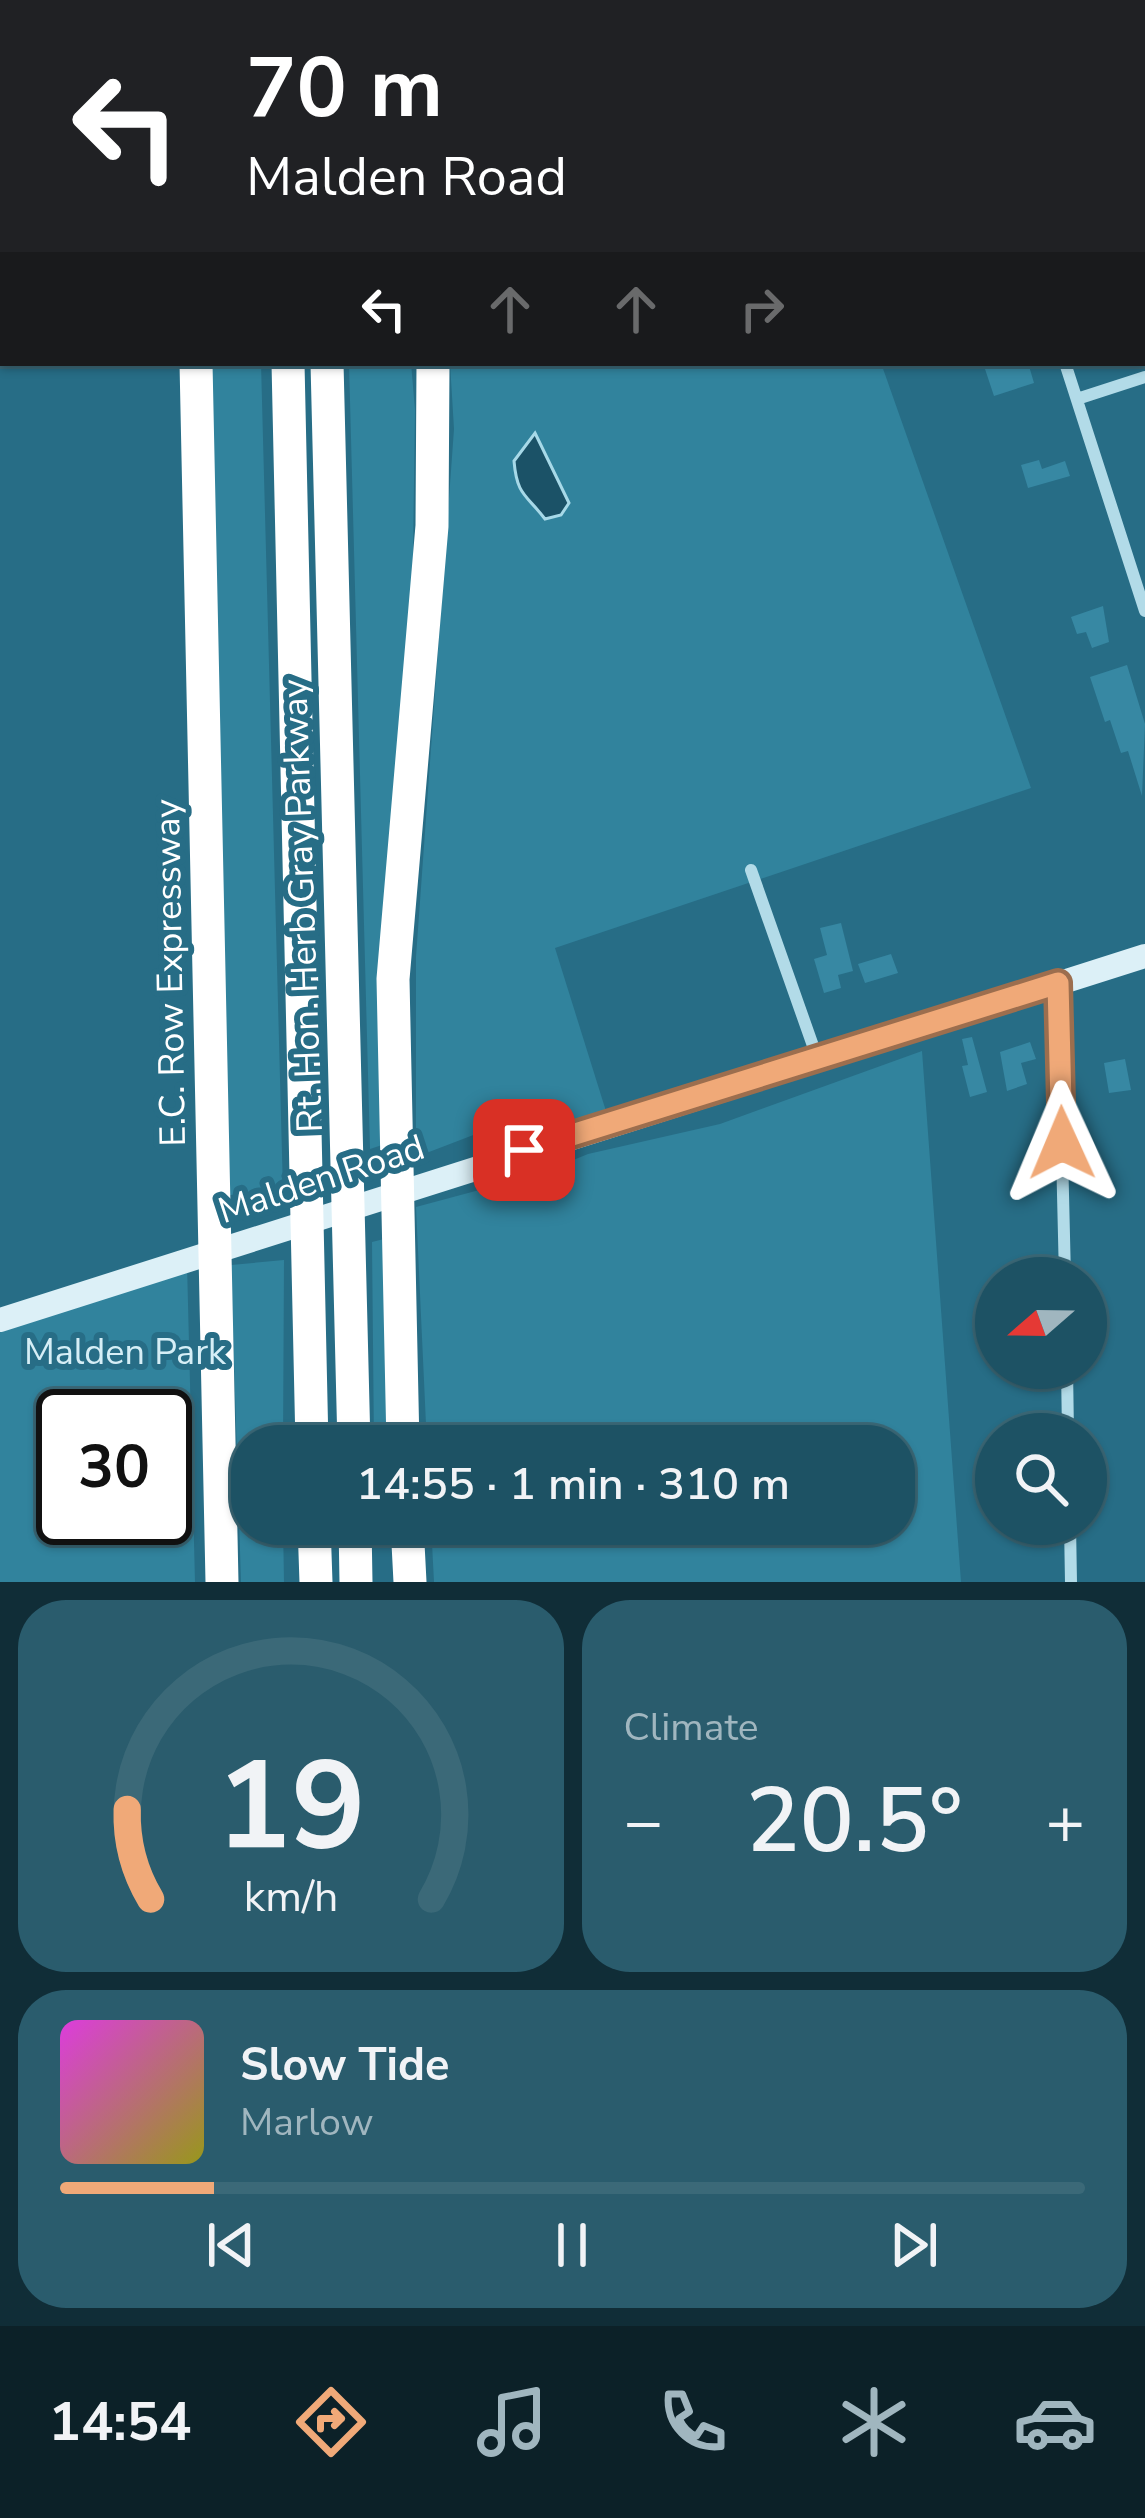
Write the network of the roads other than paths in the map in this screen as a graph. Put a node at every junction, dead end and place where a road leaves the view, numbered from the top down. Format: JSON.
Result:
{"nodes":[{"id":1,"x":196,"y":366,"type":"edge"},
{"id":2,"x":288,"y":366,"type":"edge"},
{"id":3,"x":327,"y":366,"type":"edge"},
{"id":4,"x":433,"y":366,"type":"edge"},
{"id":5,"x":1066,"y":366,"type":"edge"},
{"id":6,"x":1145,"y":377,"type":"edge"},
{"id":7,"x":1077,"y":399,"type":"junction"},
{"id":8,"x":1145,"y":610,"type":"edge"},
{"id":9,"x":751,"y":870,"type":"dead end"},
{"id":10,"x":1145,"y":956,"type":"edge"},
{"id":11,"x":1058,"y":983,"type":"junction"},
{"id":12,"x":818,"y":1060,"type":"junction"},
{"id":13,"x":1065,"y":1257,"type":"edge"},
{"id":14,"x":0,"y":1321,"type":"edge"},
{"id":15,"x":312,"y":1425,"type":"edge"},
{"id":16,"x":353,"y":1425,"type":"edge"},
{"id":17,"x":402,"y":1425,"type":"edge"},
{"id":18,"x":315,"y":1545,"type":"edge"},
{"id":19,"x":355,"y":1545,"type":"edge"},
{"id":20,"x":408,"y":1545,"type":"edge"},
{"id":21,"x":1070,"y":1545,"type":"edge"},
{"id":22,"x":222,"y":1582,"type":"edge"},
{"id":23,"x":316,"y":1582,"type":"edge"},
{"id":24,"x":356,"y":1582,"type":"edge"},
{"id":25,"x":410,"y":1582,"type":"edge"},
{"id":26,"x":1071,"y":1582,"type":"edge"}],
"edges":[{"from":1,"to":22,"type":"highway","name":"E.C. Row Expressway"},
{"from":2,"to":15,"type":"highway","name":"Rt. Hon. Herb Gray Parkway"},
{"from":3,"to":16,"type":"highway","name":"Rt. Hon. Herb Gray Parkway"},
{"from":4,"to":17,"type":"highway"},
{"from":5,"to":7,"type":"street"},
{"from":6,"to":7,"type":"street"},
{"from":7,"to":8,"type":"street"},
{"from":9,"to":12,"type":"street"},
{"from":10,"to":11,"type":"main road","name":"Malden Road"},
{"from":11,"to":12,"type":"main road","name":"Malden Road"},
{"from":11,"to":13,"type":"street"},
{"from":12,"to":14,"type":"main road","name":"Malden Road"},
{"from":18,"to":23,"type":"highway"},
{"from":19,"to":24,"type":"highway"},
{"from":20,"to":25,"type":"highway"},
{"from":21,"to":26,"type":"street"}]}
